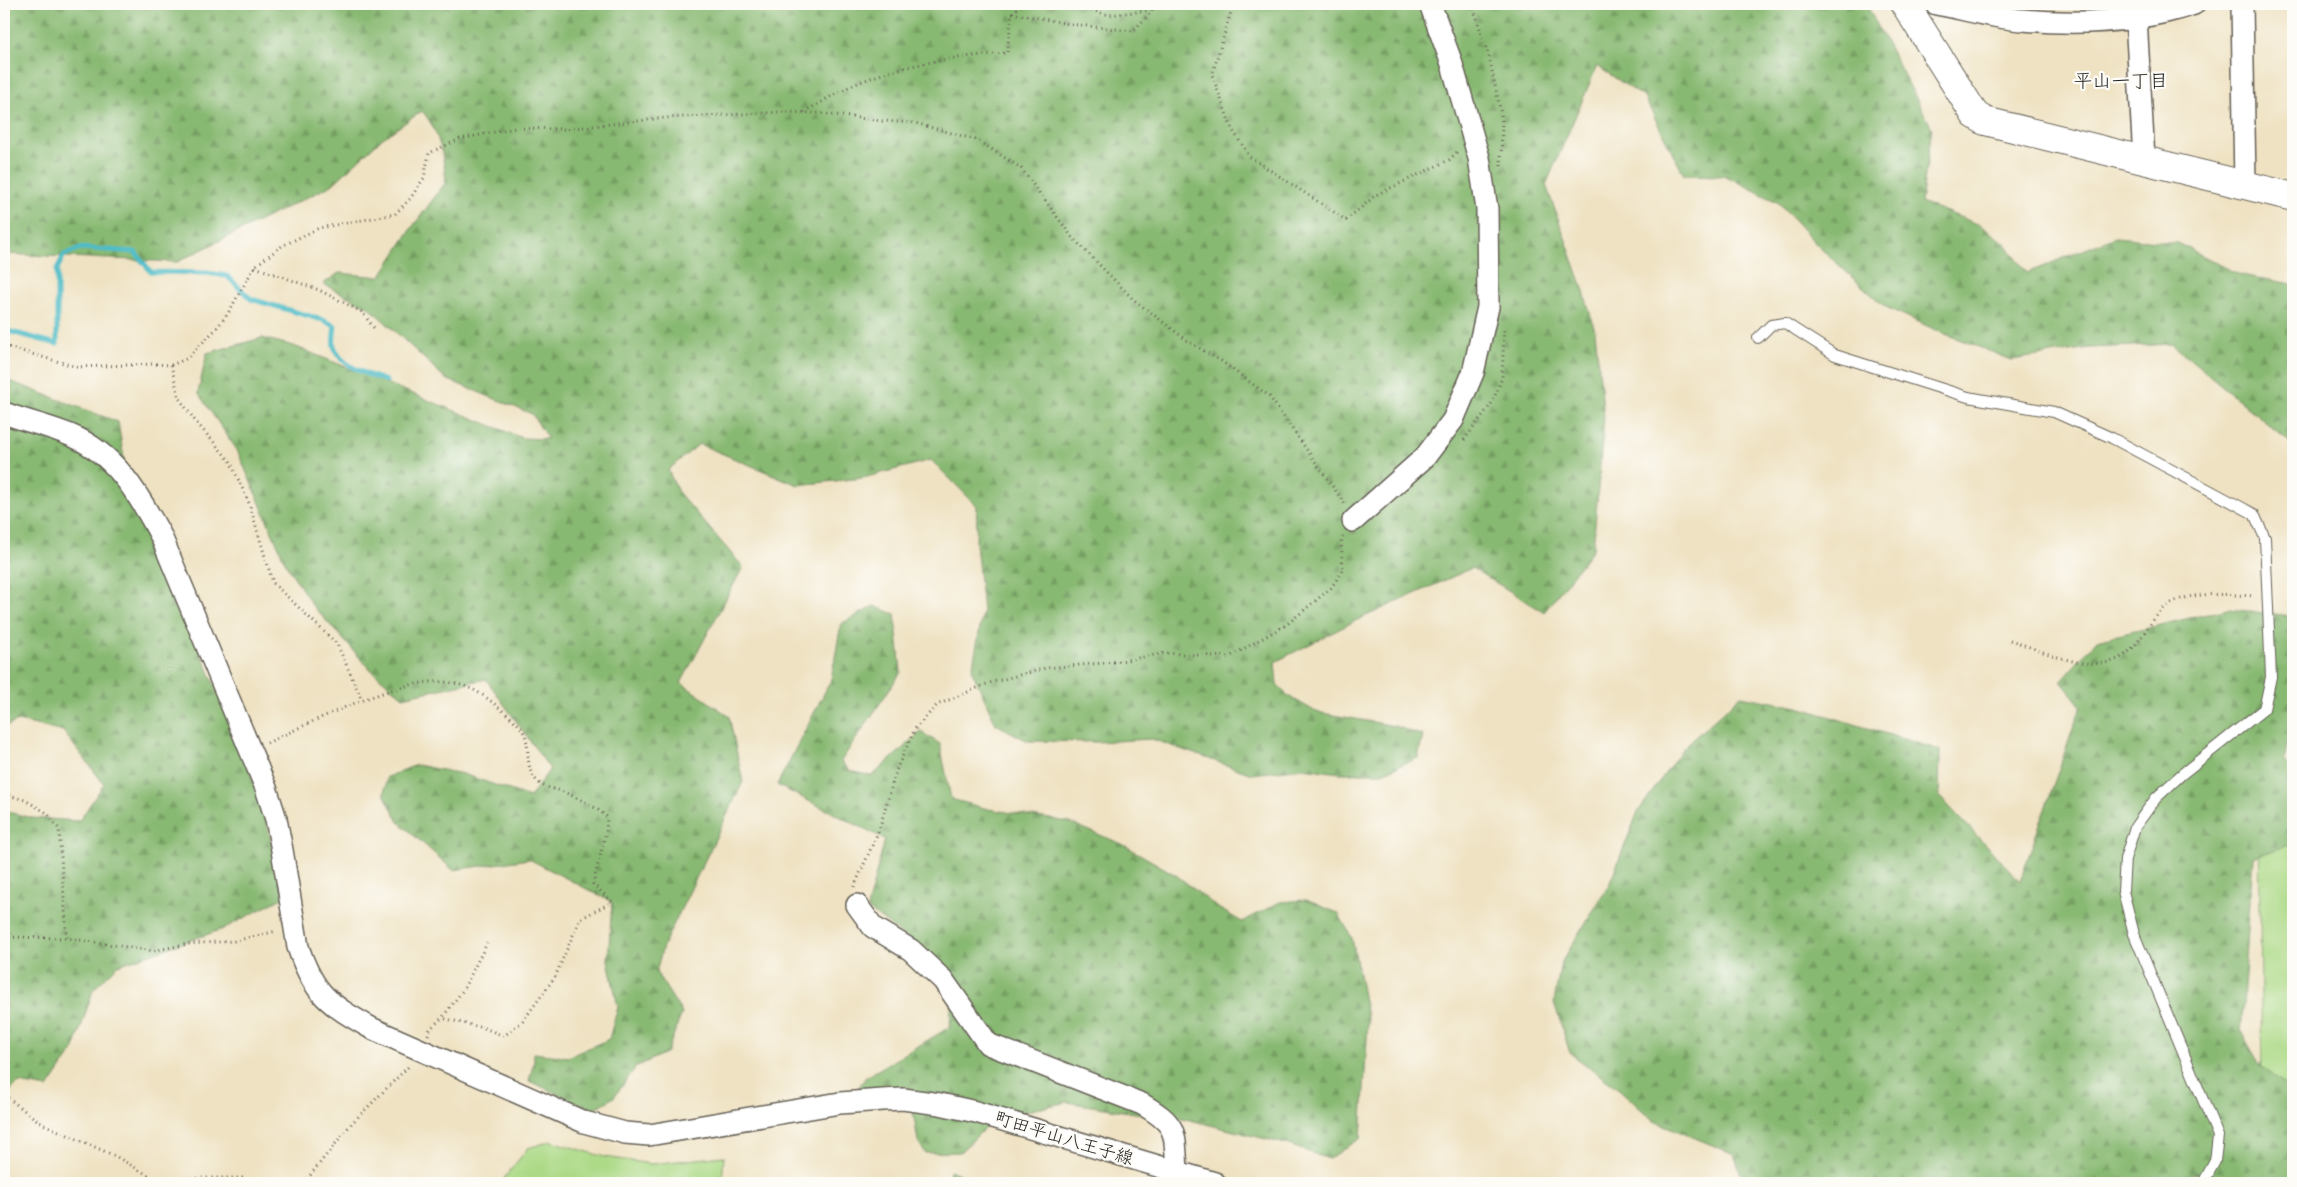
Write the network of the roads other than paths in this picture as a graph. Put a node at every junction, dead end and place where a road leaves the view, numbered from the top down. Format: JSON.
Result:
{"nodes":[{"id":1,"x":1430,"y":4,"type":"edge"},
{"id":2,"x":1905,"y":4,"type":"edge"},
{"id":3,"x":1936,"y":4,"type":"edge"},
{"id":4,"x":2194,"y":4,"type":"edge"},
{"id":5,"x":2242,"y":4,"type":"edge"},
{"id":6,"x":2136,"y":18,"type":"junction"},
{"id":7,"x":2144,"y":160,"type":"junction"},
{"id":8,"x":2245,"y":185,"type":"junction"},
{"id":9,"x":2293,"y":197,"type":"edge"},
{"id":10,"x":1758,"y":338,"type":"dead end"},
{"id":11,"x":4,"y":414,"type":"edge"},
{"id":12,"x":1353,"y":521,"type":"road end"},
{"id":13,"x":857,"y":905,"type":"road end"},
{"id":14,"x":1177,"y":1172,"type":"junction"},
{"id":15,"x":1215,"y":1183,"type":"edge"},
{"id":16,"x":2203,"y":1183,"type":"edge"}],
"edges":[{"from":1,"to":12,"type":"street"},
{"from":2,"to":7,"type":"street"},
{"from":3,"to":6,"type":"street"},
{"from":4,"to":6,"type":"street"},
{"from":5,"to":8,"type":"street"},
{"from":6,"to":7,"type":"street"},
{"from":7,"to":8,"type":"street"},
{"from":8,"to":9,"type":"street"},
{"from":10,"to":16,"type":"lane"},
{"from":11,"to":14,"type":"street","name":"町田平山八王子線"},
{"from":13,"to":14,"type":"street"},
{"from":14,"to":15,"type":"street","name":"町田平山八王子線"}]}
